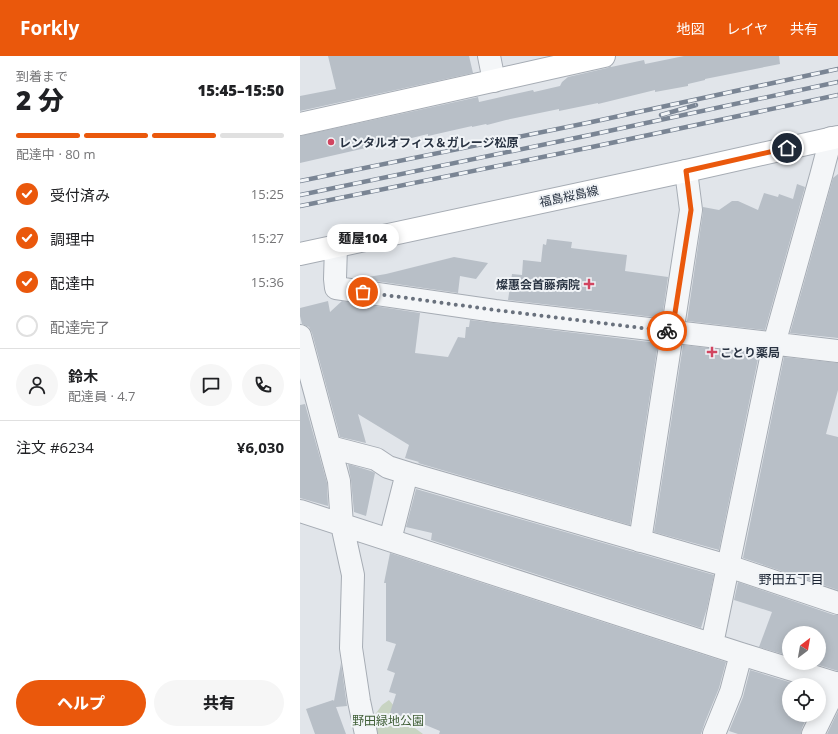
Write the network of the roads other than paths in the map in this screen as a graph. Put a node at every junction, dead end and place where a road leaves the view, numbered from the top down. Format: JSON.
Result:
{"nodes":[{"id":1,"x":489,"y":56,"type":"edge"},
{"id":2,"x":604,"y":56,"type":"edge"},
{"id":3,"x":494,"y":81,"type":"junction"},
{"id":4,"x":300,"y":124,"type":"edge"},
{"id":5,"x":834,"y":138,"type":"edge"},
{"id":6,"x":686,"y":171,"type":"junction"},
{"id":7,"x":336,"y":246,"type":"junction"},
{"id":8,"x":300,"y":254,"type":"edge"},
{"id":9,"x":672,"y":332,"type":"junction"},
{"id":10,"x":300,"y":336,"type":"edge"},
{"id":11,"x":774,"y":344,"type":"junction"},
{"id":12,"x":838,"y":351,"type":"edge"},
{"id":13,"x":330,"y":447,"type":"junction"},
{"id":14,"x":407,"y":473,"type":"junction"},
{"id":15,"x":300,"y":511,"type":"edge"},
{"id":16,"x":342,"y":525,"type":"junction"},
{"id":17,"x":390,"y":540,"type":"junction"},
{"id":18,"x":640,"y":541,"type":"junction"},
{"id":19,"x":728,"y":566,"type":"junction"},
{"id":20,"x":838,"y":603,"type":"edge"},
{"id":21,"x":712,"y":644,"type":"junction"},
{"id":22,"x":741,"y":654,"type":"junction"},
{"id":23,"x":838,"y":684,"type":"edge"},
{"id":24,"x":366,"y":734,"type":"edge"},
{"id":25,"x":714,"y":734,"type":"edge"},
{"id":26,"x":813,"y":734,"type":"edge"}],
"edges":[{"from":1,"to":3,"type":"street"},
{"from":2,"to":3,"type":"street"},
{"from":3,"to":4,"type":"street"},
{"from":5,"to":6,"type":"street","name":"福島桜島線"},
{"from":5,"to":11,"type":"street"},
{"from":6,"to":7,"type":"street","name":"福島桜島線"},
{"from":6,"to":9,"type":"street"},
{"from":7,"to":8,"type":"street","name":"福島桜島線"},
{"from":7,"to":9,"type":"street"},
{"from":9,"to":11,"type":"street"},
{"from":9,"to":18,"type":"street"},
{"from":10,"to":13,"type":"street"},
{"from":11,"to":12,"type":"street"},
{"from":11,"to":19,"type":"street"},
{"from":13,"to":14,"type":"street"},
{"from":13,"to":16,"type":"street"},
{"from":14,"to":17,"type":"street"},
{"from":14,"to":18,"type":"street"},
{"from":15,"to":16,"type":"street"},
{"from":16,"to":17,"type":"street"},
{"from":16,"to":24,"type":"street"},
{"from":17,"to":21,"type":"street"},
{"from":18,"to":19,"type":"street"},
{"from":19,"to":20,"type":"street"},
{"from":19,"to":21,"type":"street"},
{"from":21,"to":22,"type":"street"},
{"from":22,"to":23,"type":"street"},
{"from":22,"to":25,"type":"street"},
{"from":23,"to":26,"type":"street"}]}
